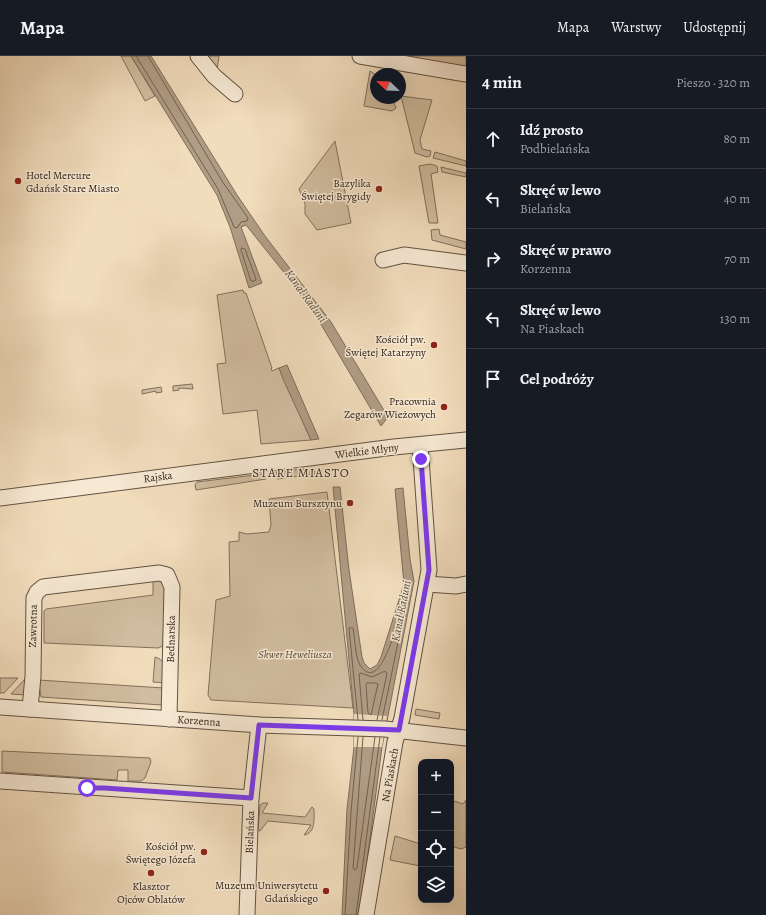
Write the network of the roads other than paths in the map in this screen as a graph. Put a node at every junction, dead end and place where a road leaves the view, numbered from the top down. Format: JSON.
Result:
{"nodes":[{"id":1,"x":198,"y":56,"type":"edge"},
{"id":2,"x":360,"y":56,"type":"edge"},
{"id":3,"x":466,"y":74,"type":"edge"},
{"id":4,"x":235,"y":94,"type":"dead end"},
{"id":5,"x":383,"y":260,"type":"dead end"},
{"id":6,"x":466,"y":263,"type":"edge"},
{"id":7,"x":466,"y":440,"type":"edge"},
{"id":8,"x":420,"y":445,"type":"junction"},
{"id":9,"x":316,"y":457,"type":"joint"},
{"id":10,"x":0,"y":498,"type":"edge"},
{"id":11,"x":154,"y":574,"type":"joint"},
{"id":12,"x":427,"y":584,"type":"junction"},
{"id":13,"x":466,"y":584,"type":"edge"},
{"id":14,"x":0,"y":707,"type":"edge"},
{"id":15,"x":30,"y":709,"type":"junction"},
{"id":16,"x":169,"y":719,"type":"junction"},
{"id":17,"x":259,"y":725,"type":"junction"},
{"id":18,"x":392,"y":730,"type":"junction"},
{"id":19,"x":466,"y":738,"type":"edge"},
{"id":20,"x":0,"y":781,"type":"edge"},
{"id":21,"x":251,"y":798,"type":"junction"},
{"id":22,"x":246,"y":915,"type":"edge"},
{"id":23,"x":366,"y":915,"type":"edge"}],
"edges":[{"from":1,"to":4,"type":"street"},
{"from":2,"to":3,"type":"street"},
{"from":5,"to":6,"type":"street"},
{"from":7,"to":8,"type":"street","name":"Wielkie Młyny"},
{"from":8,"to":9,"type":"street","name":"Wielkie Młyny"},
{"from":8,"to":12,"type":"street","name":"Na Piaskach"},
{"from":9,"to":10,"type":"street","name":"Rajska"},
{"from":11,"to":15,"type":"street","name":"Zawrotna"},
{"from":11,"to":16,"type":"street","name":"Bednarska"},
{"from":12,"to":13,"type":"street"},
{"from":12,"to":18,"type":"street","name":"Na Piaskach"},
{"from":14,"to":15,"type":"street","name":"Korzenna"},
{"from":15,"to":16,"type":"street","name":"Korzenna"},
{"from":16,"to":17,"type":"street","name":"Korzenna"},
{"from":17,"to":18,"type":"street","name":"Korzenna"},
{"from":17,"to":21,"type":"street","name":"Bielańska"},
{"from":18,"to":19,"type":"street","name":"Korzenna"},
{"from":18,"to":23,"type":"street","name":"Na Piaskach"},
{"from":20,"to":21,"type":"street"},
{"from":21,"to":22,"type":"street","name":"Bielańska"}]}
